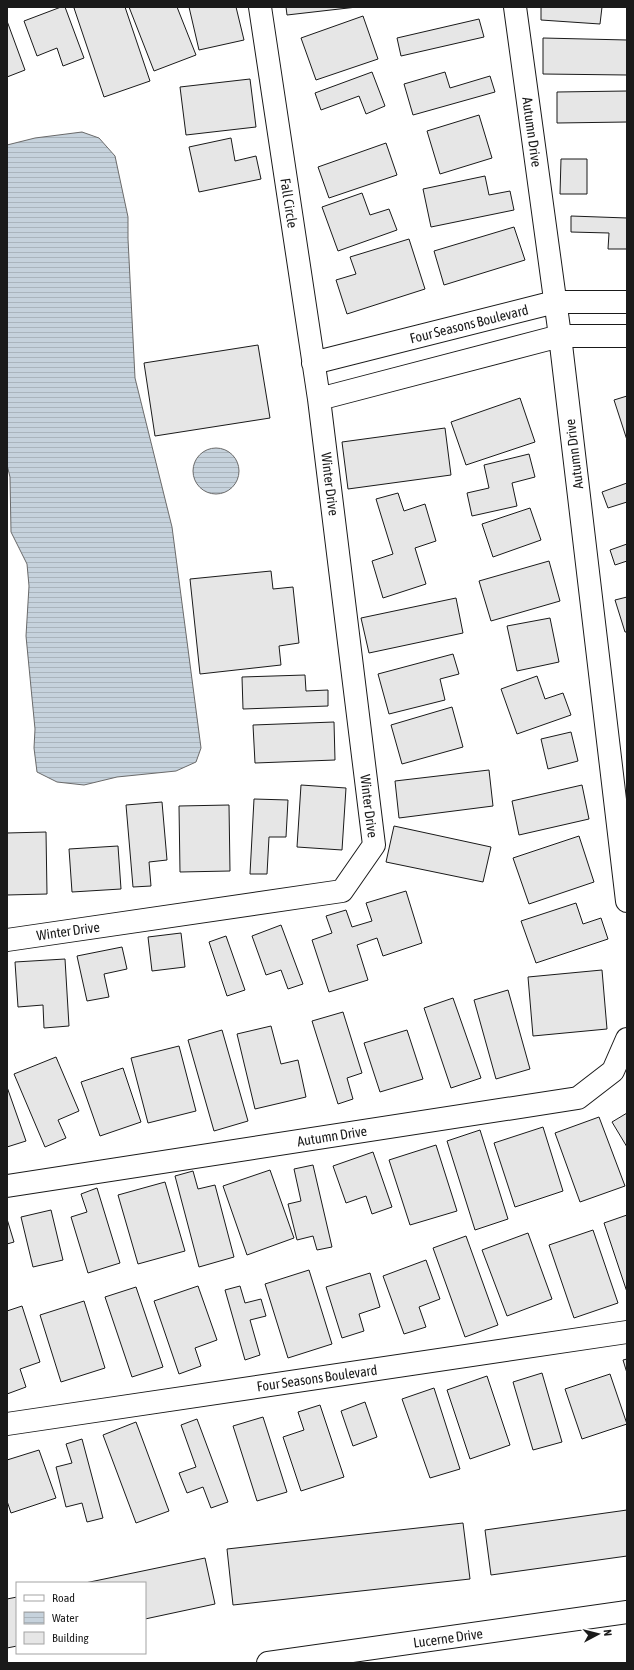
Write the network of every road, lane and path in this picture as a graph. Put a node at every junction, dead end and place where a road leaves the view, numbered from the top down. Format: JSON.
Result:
{"nodes":[{"id":1,"x":260,"y":7,"type":"edge"},
{"id":2,"x":515,"y":7,"type":"edge"},
{"id":3,"x":555,"y":302,"type":"junction"},
{"id":4,"x":627,"y":302,"type":"edge"},
{"id":5,"x":560,"y":336,"type":"junction"},
{"id":6,"x":627,"y":336,"type":"edge"},
{"id":7,"x":313,"y":363,"type":"junction"},
{"id":8,"x":319,"y":399,"type":"junction"},
{"id":9,"x":627,"y":901,"type":"edge"},
{"id":10,"x":7,"y":940,"type":"edge"},
{"id":11,"x":627,"y":1039,"type":"edge"},
{"id":12,"x":7,"y":1186,"type":"edge"},
{"id":13,"x":627,"y":1332,"type":"edge"},
{"id":14,"x":7,"y":1424,"type":"edge"},
{"id":15,"x":627,"y":1612,"type":"edge"},
{"id":16,"x":268,"y":1663,"type":"edge"}],
"edges":[{"from":1,"to":7,"type":"street","name":"Fall Circle"},
{"from":2,"to":3,"type":"street","name":"Autumn Drive"},
{"from":3,"to":4,"type":"street","name":"Four Seasons Boulevard"},
{"from":3,"to":5,"type":"street","name":"Autumn Drive"},
{"from":3,"to":7,"type":"street","name":"Four Seasons Boulevard"},
{"from":5,"to":6,"type":"street"},
{"from":5,"to":8,"type":"street"},
{"from":5,"to":9,"type":"street","name":"Autumn Drive"},
{"from":7,"to":8,"type":"street","name":"Fall Circle"},
{"from":8,"to":10,"type":"street","name":"Winter Drive"},
{"from":11,"to":12,"type":"street","name":"Autumn Drive"},
{"from":13,"to":14,"type":"street","name":"Four Seasons Boulevard"},
{"from":15,"to":16,"type":"street","name":"Lucerne Drive"}]}
